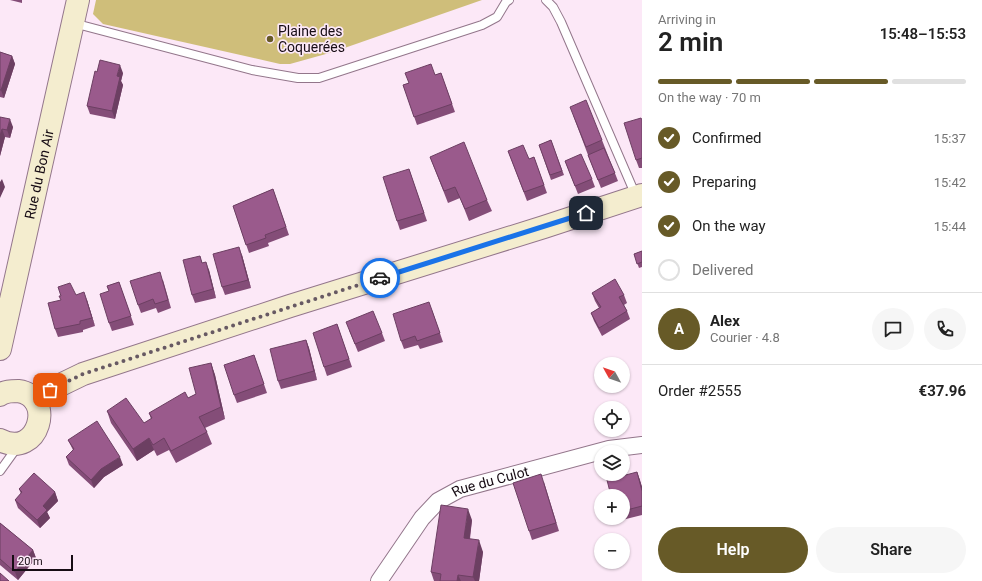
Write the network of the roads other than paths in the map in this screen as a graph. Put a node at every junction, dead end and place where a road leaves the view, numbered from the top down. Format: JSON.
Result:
{"nodes":[{"id":1,"x":78,"y":0,"type":"edge"},
{"id":2,"x":510,"y":0,"type":"edge"},
{"id":3,"x":546,"y":0,"type":"edge"},
{"id":4,"x":72,"y":23,"type":"junction"},
{"id":5,"x":639,"y":196,"type":"edge"},
{"id":6,"x":0,"y":349,"type":"edge"},
{"id":7,"x":1,"y":390,"type":"edge"},
{"id":8,"x":35,"y":401,"type":"junction"},
{"id":9,"x":10,"y":442,"type":"edge"},
{"id":10,"x":642,"y":445,"type":"edge"},
{"id":11,"x":0,"y":471,"type":"edge"},
{"id":12,"x":379,"y":581,"type":"edge"}],
"edges":[{"from":1,"to":4,"type":"street","name":"Rue du Bon Air"},
{"from":2,"to":4,"type":"lane"},
{"from":3,"to":5,"type":"lane"},
{"from":4,"to":6,"type":"street","name":"Rue du Bon Air"},
{"from":5,"to":8,"type":"street"},
{"from":7,"to":8,"type":"street"},
{"from":8,"to":9,"type":"street"},
{"from":9,"to":11,"type":"lane"},
{"from":10,"to":12,"type":"street","name":"Rue du Culot"}]}
